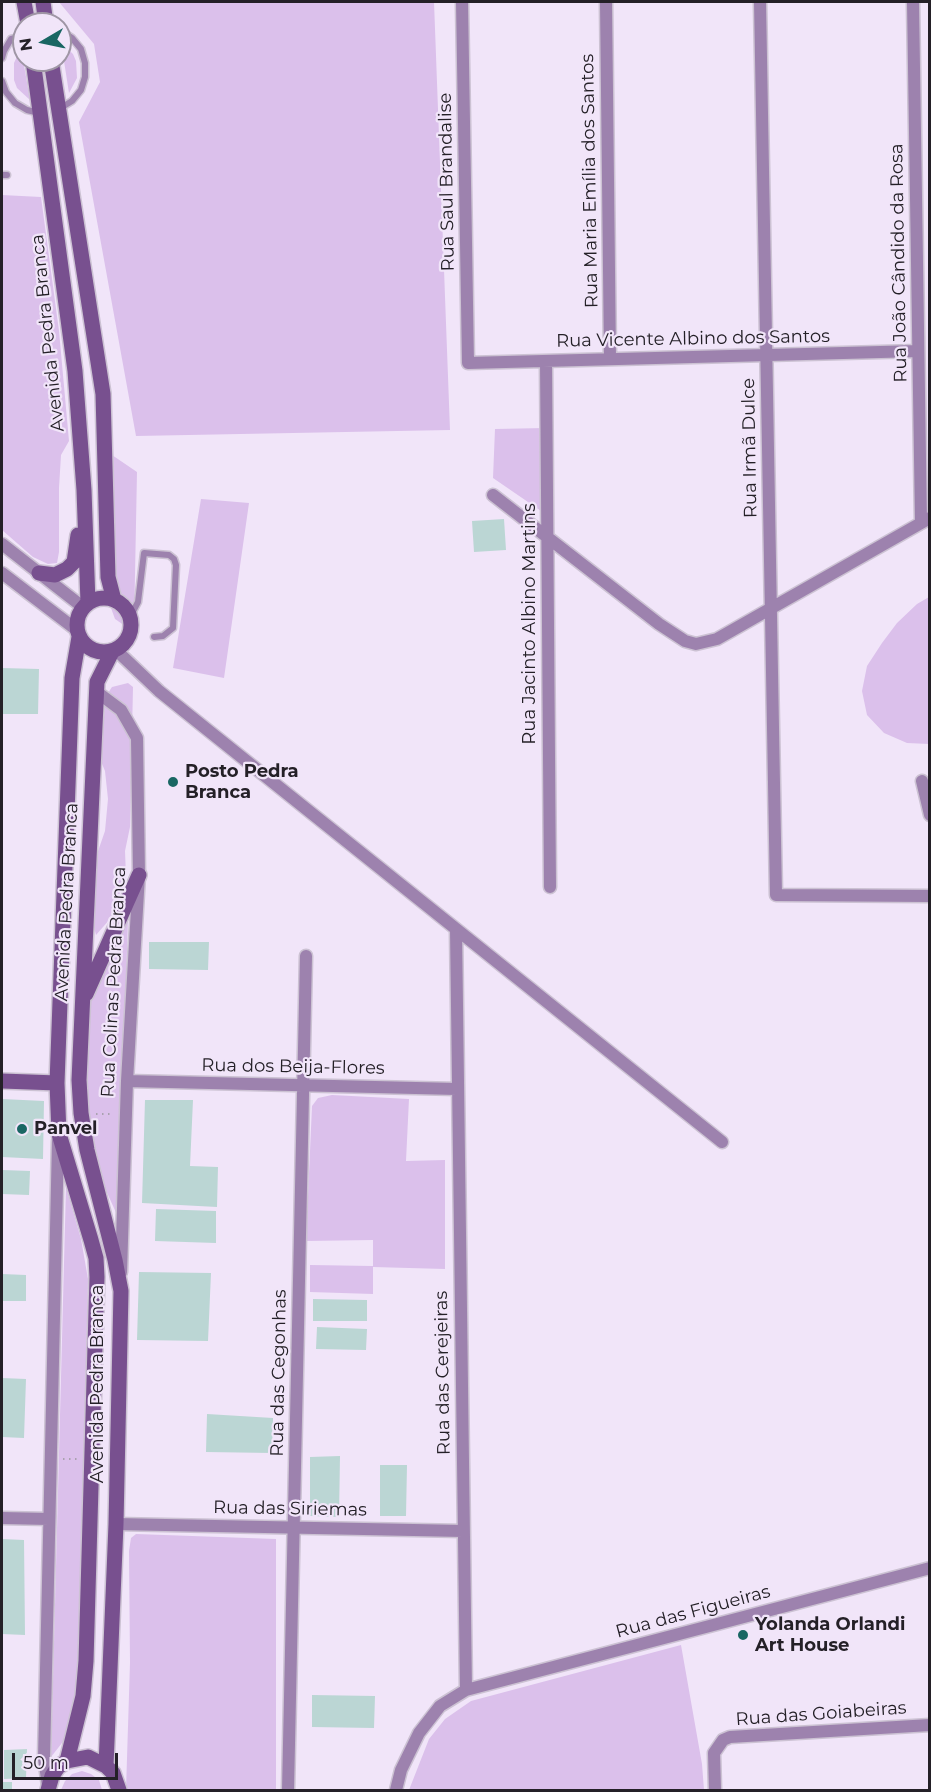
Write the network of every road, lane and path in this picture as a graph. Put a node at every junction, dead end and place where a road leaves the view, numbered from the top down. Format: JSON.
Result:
{"nodes":[{"id":1,"x":462,"y":2,"type":"edge"},
{"id":2,"x":606,"y":2,"type":"edge"},
{"id":3,"x":760,"y":2,"type":"edge"},
{"id":4,"x":913,"y":2,"type":"edge"},
{"id":5,"x":72,"y":38,"type":"edge"},
{"id":6,"x":11,"y":39,"type":"joint"},
{"id":7,"x":2,"y":44,"type":"edge"},
{"id":8,"x":2,"y":58,"type":"edge"},
{"id":9,"x":34,"y":72,"type":"edge"},
{"id":10,"x":53,"y":72,"type":"edge"},
{"id":11,"x":2,"y":81,"type":"edge"},
{"id":12,"x":4,"y":91,"type":"edge"},
{"id":13,"x":58,"y":109,"type":"junction"},
{"id":14,"x":39,"y":113,"type":"junction"},
{"id":15,"x":918,"y":351,"type":"junction"},
{"id":16,"x":766,"y":355,"type":"junction"},
{"id":17,"x":610,"y":359,"type":"junction"},
{"id":18,"x":546,"y":361,"type":"junction"},
{"id":19,"x":468,"y":363,"type":"joint"},
{"id":20,"x":84,"y":490,"type":"junction"},
{"id":21,"x":493,"y":495,"type":"dead end"},
{"id":22,"x":925,"y":521,"type":"edge"},
{"id":23,"x":547,"y":536,"type":"junction"},
{"id":24,"x":2,"y":544,"type":"edge"},
{"id":25,"x":2,"y":573,"type":"edge"},
{"id":26,"x":39,"y":573,"type":"junction"},
{"id":27,"x":114,"y":600,"type":"junction"},
{"id":28,"x":86,"y":605,"type":"junction"},
{"id":29,"x":771,"y":608,"type":"junction"},
{"id":30,"x":130,"y":617,"type":"junction"},
{"id":31,"x":78,"y":634,"type":"junction"},
{"id":32,"x":154,"y":637,"type":"dead end"},
{"id":33,"x":114,"y":651,"type":"junction"},
{"id":34,"x":96,"y":692,"type":"junction"},
{"id":35,"x":922,"y":781,"type":"dead end"},
{"id":36,"x":930,"y":816,"type":"edge"},
{"id":37,"x":139,"y":875,"type":"junction"},
{"id":38,"x":550,"y":887,"type":"dead end"},
{"id":39,"x":930,"y":896,"type":"edge"},
{"id":40,"x":456,"y":929,"type":"junction"},
{"id":41,"x":306,"y":956,"type":"dead end"},
{"id":42,"x":82,"y":1002,"type":"junction"},
{"id":43,"x":2,"y":1081,"type":"edge"},
{"id":44,"x":127,"y":1081,"type":"junction"},
{"id":45,"x":57,"y":1083,"type":"junction"},
{"id":46,"x":303,"y":1085,"type":"junction"},
{"id":47,"x":457,"y":1089,"type":"junction"},
{"id":48,"x":58,"y":1134,"type":"junction"},
{"id":49,"x":722,"y":1142,"type":"dead end"},
{"id":50,"x":121,"y":1291,"type":"junction"},
{"id":51,"x":2,"y":1518,"type":"edge"},
{"id":52,"x":49,"y":1519,"type":"junction"},
{"id":53,"x":116,"y":1524,"type":"junction"},
{"id":54,"x":294,"y":1527,"type":"junction"},
{"id":55,"x":463,"y":1531,"type":"junction"},
{"id":56,"x":930,"y":1568,"type":"edge"},
{"id":57,"x":466,"y":1690,"type":"junction"},
{"id":58,"x":930,"y":1725,"type":"edge"},
{"id":59,"x":67,"y":1761,"type":"junction"},
{"id":60,"x":106,"y":1766,"type":"junction"},
{"id":61,"x":48,"y":1788,"type":"edge"},
{"id":62,"x":119,"y":1791,"type":"edge"},
{"id":63,"x":288,"y":1791,"type":"edge"},
{"id":64,"x":396,"y":1791,"type":"edge"},
{"id":65,"x":715,"y":1791,"type":"edge"}],
"edges":[{"from":1,"to":19,"type":"street","name":"Rua Saul Brandalise"},
{"from":2,"to":17,"type":"street","name":"Rua Maria Emília dos Santos"},
{"from":3,"to":16,"type":"street","name":"Rua Irmã Dulce"},
{"from":4,"to":15,"type":"street","name":"Rua João Cândido da Rosa"},
{"from":5,"to":13,"type":"lane"},
{"from":6,"to":7,"type":"lane"},
{"from":6,"to":8,"type":"lane"},
{"from":9,"to":14,"type":"main road","name":"Avenida Pedra Branca"},
{"from":10,"to":13,"type":"main road"},
{"from":11,"to":12,"type":"lane"},
{"from":12,"to":14,"type":"lane"},
{"from":13,"to":27,"type":"main road"},
{"from":14,"to":20,"type":"main road","name":"Avenida Pedra Branca"},
{"from":15,"to":16,"type":"street","name":"Rua Vicente Albino dos Santos"},
{"from":15,"to":22,"type":"street","name":"Rua João Cândido da Rosa"},
{"from":16,"to":17,"type":"street","name":"Rua Vicente Albino dos Santos"},
{"from":16,"to":29,"type":"street","name":"Rua Irmã Dulce"},
{"from":17,"to":18,"type":"street","name":"Rua Vicente Albino dos Santos"},
{"from":18,"to":19,"type":"street","name":"Rua Vicente Albino dos Santos"},
{"from":18,"to":23,"type":"street","name":"Rua Jacinto Albino Martins"},
{"from":20,"to":26,"type":"main road"},
{"from":20,"to":28,"type":"main road","name":"Avenida Pedra Branca"},
{"from":21,"to":23,"type":"street"},
{"from":22,"to":29,"type":"street"},
{"from":23,"to":29,"type":"street"},
{"from":23,"to":38,"type":"street","name":"Rua Jacinto Albino Martins"},
{"from":24,"to":26,"type":"street"},
{"from":25,"to":31,"type":"street"},
{"from":26,"to":28,"type":"street"},
{"from":27,"to":28,"type":"main road"},
{"from":27,"to":30,"type":"main road"},
{"from":28,"to":31,"type":"main road"},
{"from":29,"to":39,"type":"street","name":"Rua Irmã Dulce"},
{"from":30,"to":32,"type":"lane"},
{"from":30,"to":33,"type":"main road"},
{"from":31,"to":33,"type":"main road"},
{"from":31,"to":45,"type":"main road","name":"Avenida Pedra Branca"},
{"from":33,"to":34,"type":"main road","name":"Avenida Pedra Branca"},
{"from":33,"to":40,"type":"street"},
{"from":34,"to":37,"type":"street","name":"Rua Colinas Pedra Branca"},
{"from":34,"to":42,"type":"main road","name":"Avenida Pedra Branca"},
{"from":35,"to":36,"type":"street"},
{"from":37,"to":42,"type":"main road"},
{"from":37,"to":44,"type":"street","name":"Rua Colinas Pedra Branca"},
{"from":40,"to":47,"type":"street","name":"Rua das Cerejeiras"},
{"from":40,"to":49,"type":"street"},
{"from":41,"to":46,"type":"street","name":"Rua das Cegonhas"},
{"from":42,"to":50,"type":"main road","name":"Avenida Pedra Branca"},
{"from":43,"to":45,"type":"main road"},
{"from":44,"to":46,"type":"street","name":"Rua dos Beija-Flores"},
{"from":44,"to":50,"type":"street","name":"Rua Colinas Pedra Branca"},
{"from":45,"to":48,"type":"main road","name":"Avenida Pedra Branca"},
{"from":46,"to":47,"type":"street","name":"Rua dos Beija-Flores"},
{"from":46,"to":54,"type":"street","name":"Rua das Cegonhas"},
{"from":47,"to":55,"type":"street","name":"Rua das Cerejeiras"},
{"from":48,"to":52,"type":"street","name":"Avenida Pedra Branca"},
{"from":48,"to":59,"type":"main road","name":"Avenida Pedra Branca"},
{"from":50,"to":53,"type":"main road","name":"Avenida Pedra Branca"},
{"from":51,"to":52,"type":"street"},
{"from":52,"to":61,"type":"street","name":"Avenida Pedra Branca"},
{"from":53,"to":54,"type":"street","name":"Rua das Siriemas"},
{"from":53,"to":60,"type":"main road","name":"Avenida Pedra Branca"},
{"from":54,"to":55,"type":"street","name":"Rua das Siriemas"},
{"from":54,"to":63,"type":"street","name":"Rua das Cegonhas"},
{"from":55,"to":57,"type":"street","name":"Rua das Cerejeiras"},
{"from":56,"to":57,"type":"street","name":"Rua das Figueiras"},
{"from":57,"to":64,"type":"street"},
{"from":58,"to":65,"type":"street","name":"Rua das Goiabeiras"},
{"from":59,"to":60,"type":"main road"},
{"from":59,"to":61,"type":"main road"},
{"from":60,"to":62,"type":"main road"}]}
